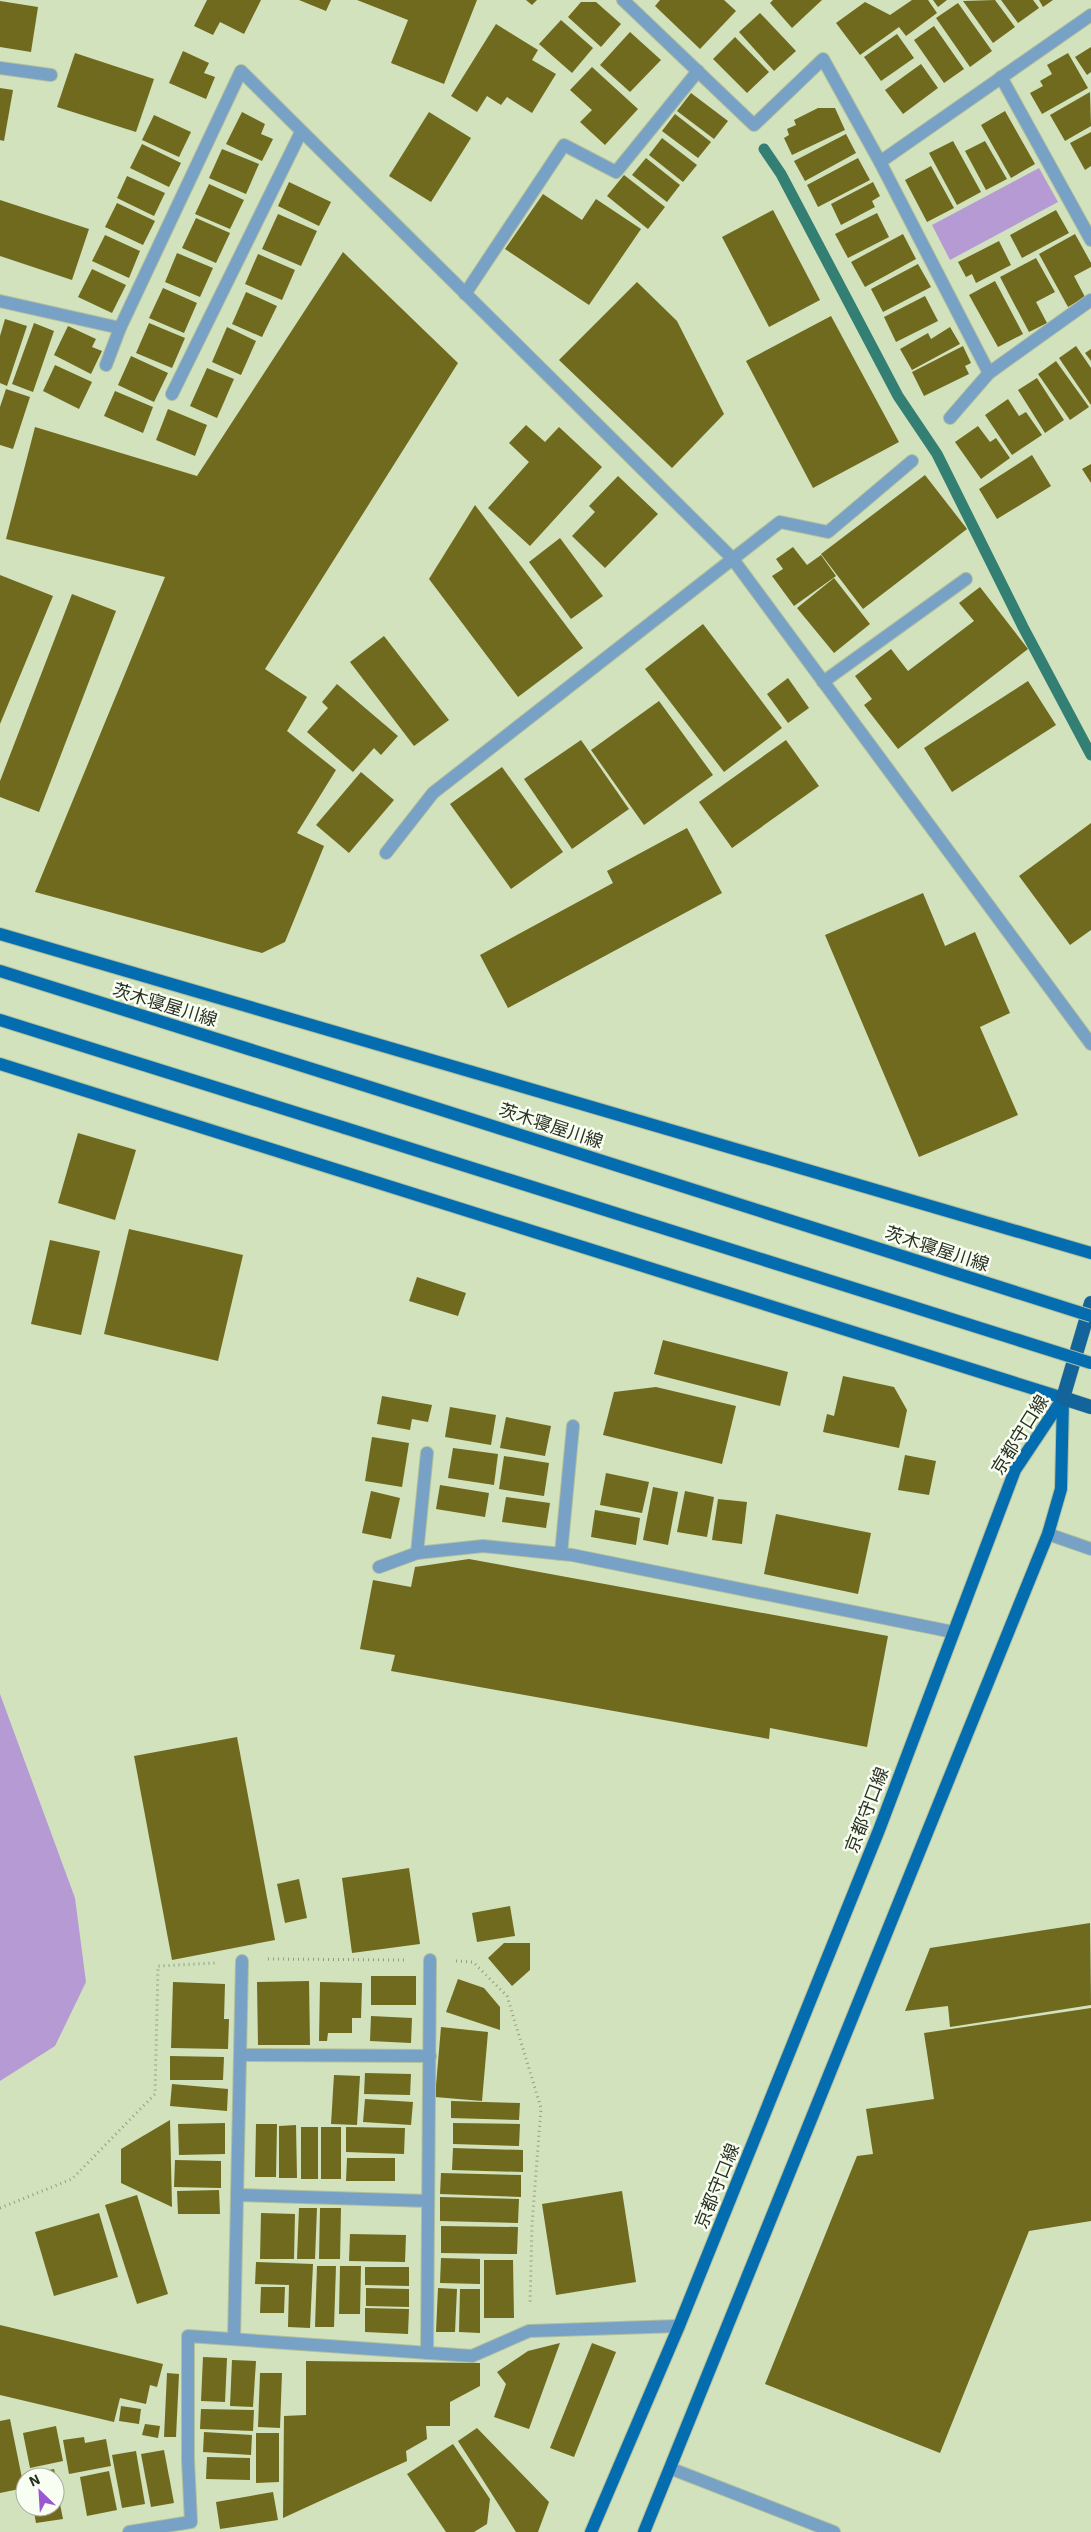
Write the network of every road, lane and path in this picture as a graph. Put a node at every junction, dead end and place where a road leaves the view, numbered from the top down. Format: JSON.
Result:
{"nodes":[{"id":1,"x":623,"y":0,"type":"edge"},
{"id":2,"x":1091,"y":15,"type":"edge"},
{"id":3,"x":0,"y":68,"type":"edge"},
{"id":4,"x":698,"y":71,"type":"junction"},
{"id":5,"x":51,"y":75,"type":"dead end"},
{"id":6,"x":1002,"y":78,"type":"junction"},
{"id":7,"x":301,"y":132,"type":"junction"},
{"id":8,"x":880,"y":162,"type":"junction"},
{"id":9,"x":1091,"y":240,"type":"edge"},
{"id":10,"x":464,"y":294,"type":"junction"},
{"id":11,"x":1091,"y":300,"type":"edge"},
{"id":12,"x":0,"y":301,"type":"edge"},
{"id":13,"x":120,"y":328,"type":"junction"},
{"id":14,"x":106,"y":365,"type":"dead end"},
{"id":15,"x":989,"y":373,"type":"junction"},
{"id":16,"x":172,"y":394,"type":"dead end"},
{"id":17,"x":950,"y":418,"type":"dead end"},
{"id":18,"x":912,"y":461,"type":"dead end"},
{"id":19,"x":732,"y":558,"type":"junction"},
{"id":20,"x":966,"y":579,"type":"dead end"},
{"id":21,"x":824,"y":682,"type":"junction"},
{"id":22,"x":386,"y":854,"type":"dead end"},
{"id":23,"x":0,"y":934,"type":"edge"},
{"id":24,"x":0,"y":971,"type":"edge"},
{"id":25,"x":0,"y":1020,"type":"edge"},
{"id":26,"x":1091,"y":1044,"type":"edge"},
{"id":27,"x":0,"y":1064,"type":"edge"},
{"id":28,"x":1091,"y":1253,"type":"edge"},
{"id":29,"x":1091,"y":1303,"type":"edge"},
{"id":30,"x":1091,"y":1316,"type":"edge"},
{"id":31,"x":1091,"y":1363,"type":"edge"},
{"id":32,"x":1063,"y":1398,"type":"junction"},
{"id":33,"x":1091,"y":1407,"type":"edge"},
{"id":34,"x":573,"y":1426,"type":"dead end"},
{"id":35,"x":427,"y":1452,"type":"dead end"},
{"id":36,"x":1048,"y":1534,"type":"junction"},
{"id":37,"x":1091,"y":1549,"type":"edge"},
{"id":38,"x":417,"y":1553,"type":"junction"},
{"id":39,"x":561,"y":1554,"type":"junction"},
{"id":40,"x":379,"y":1567,"type":"dead end"},
{"id":41,"x":953,"y":1632,"type":"junction"},
{"id":42,"x":430,"y":1960,"type":"dead end"},
{"id":43,"x":242,"y":1961,"type":"dead end"},
{"id":44,"x":240,"y":2055,"type":"junction"},
{"id":45,"x":430,"y":2056,"type":"junction"},
{"id":46,"x":237,"y":2194,"type":"junction"},
{"id":47,"x":428,"y":2201,"type":"junction"},
{"id":48,"x":679,"y":2326,"type":"junction"},
{"id":49,"x":234,"y":2339,"type":"junction"},
{"id":50,"x":427,"y":2353,"type":"junction"},
{"id":51,"x":672,"y":2469,"type":"junction"},
{"id":52,"x":128,"y":2532,"type":"edge"},
{"id":53,"x":591,"y":2532,"type":"edge"},
{"id":54,"x":644,"y":2532,"type":"edge"},
{"id":55,"x":834,"y":2532,"type":"edge"}],
"edges":[{"from":1,"to":4,"type":"street"},
{"from":2,"to":6,"type":"street"},
{"from":3,"to":5,"type":"street"},
{"from":4,"to":8,"type":"street"},
{"from":4,"to":10,"type":"street"},
{"from":6,"to":8,"type":"street"},
{"from":6,"to":9,"type":"street"},
{"from":7,"to":10,"type":"street"},
{"from":7,"to":13,"type":"street"},
{"from":7,"to":16,"type":"street"},
{"from":8,"to":15,"type":"street"},
{"from":10,"to":19,"type":"street"},
{"from":11,"to":15,"type":"street"},
{"from":12,"to":13,"type":"street"},
{"from":13,"to":14,"type":"street"},
{"from":15,"to":17,"type":"street"},
{"from":18,"to":19,"type":"street"},
{"from":19,"to":21,"type":"street"},
{"from":19,"to":22,"type":"street"},
{"from":20,"to":21,"type":"street"},
{"from":21,"to":26,"type":"street"},
{"from":23,"to":28,"type":"main road"},
{"from":24,"to":30,"type":"main road","name":"茨木寝屋川線","bridge":true},
{"from":25,"to":31,"type":"main road","bridge":true},
{"from":27,"to":32,"type":"main road"},
{"from":29,"to":32,"type":"highway"},
{"from":32,"to":33,"type":"highway"},
{"from":32,"to":36,"type":"main road","name":"京都守口線"},
{"from":32,"to":41,"type":"main road","name":"京都守口線"},
{"from":34,"to":39,"type":"street"},
{"from":35,"to":38,"type":"street"},
{"from":36,"to":37,"type":"street"},
{"from":36,"to":51,"type":"main road","name":"京都守口線"},
{"from":38,"to":39,"type":"street"},
{"from":38,"to":40,"type":"street"},
{"from":39,"to":41,"type":"street"},
{"from":41,"to":48,"type":"main road","name":"京都守口線"},
{"from":42,"to":45,"type":"street"},
{"from":43,"to":44,"type":"street"},
{"from":44,"to":45,"type":"street"},
{"from":44,"to":46,"type":"street"},
{"from":45,"to":47,"type":"street"},
{"from":46,"to":47,"type":"street"},
{"from":46,"to":49,"type":"street"},
{"from":47,"to":50,"type":"street"},
{"from":48,"to":50,"type":"street"},
{"from":48,"to":53,"type":"main road","name":"京都守口線"},
{"from":49,"to":50,"type":"street"},
{"from":49,"to":52,"type":"street"},
{"from":51,"to":54,"type":"main road","name":"京都守口線"},
{"from":51,"to":55,"type":"street"}]}
